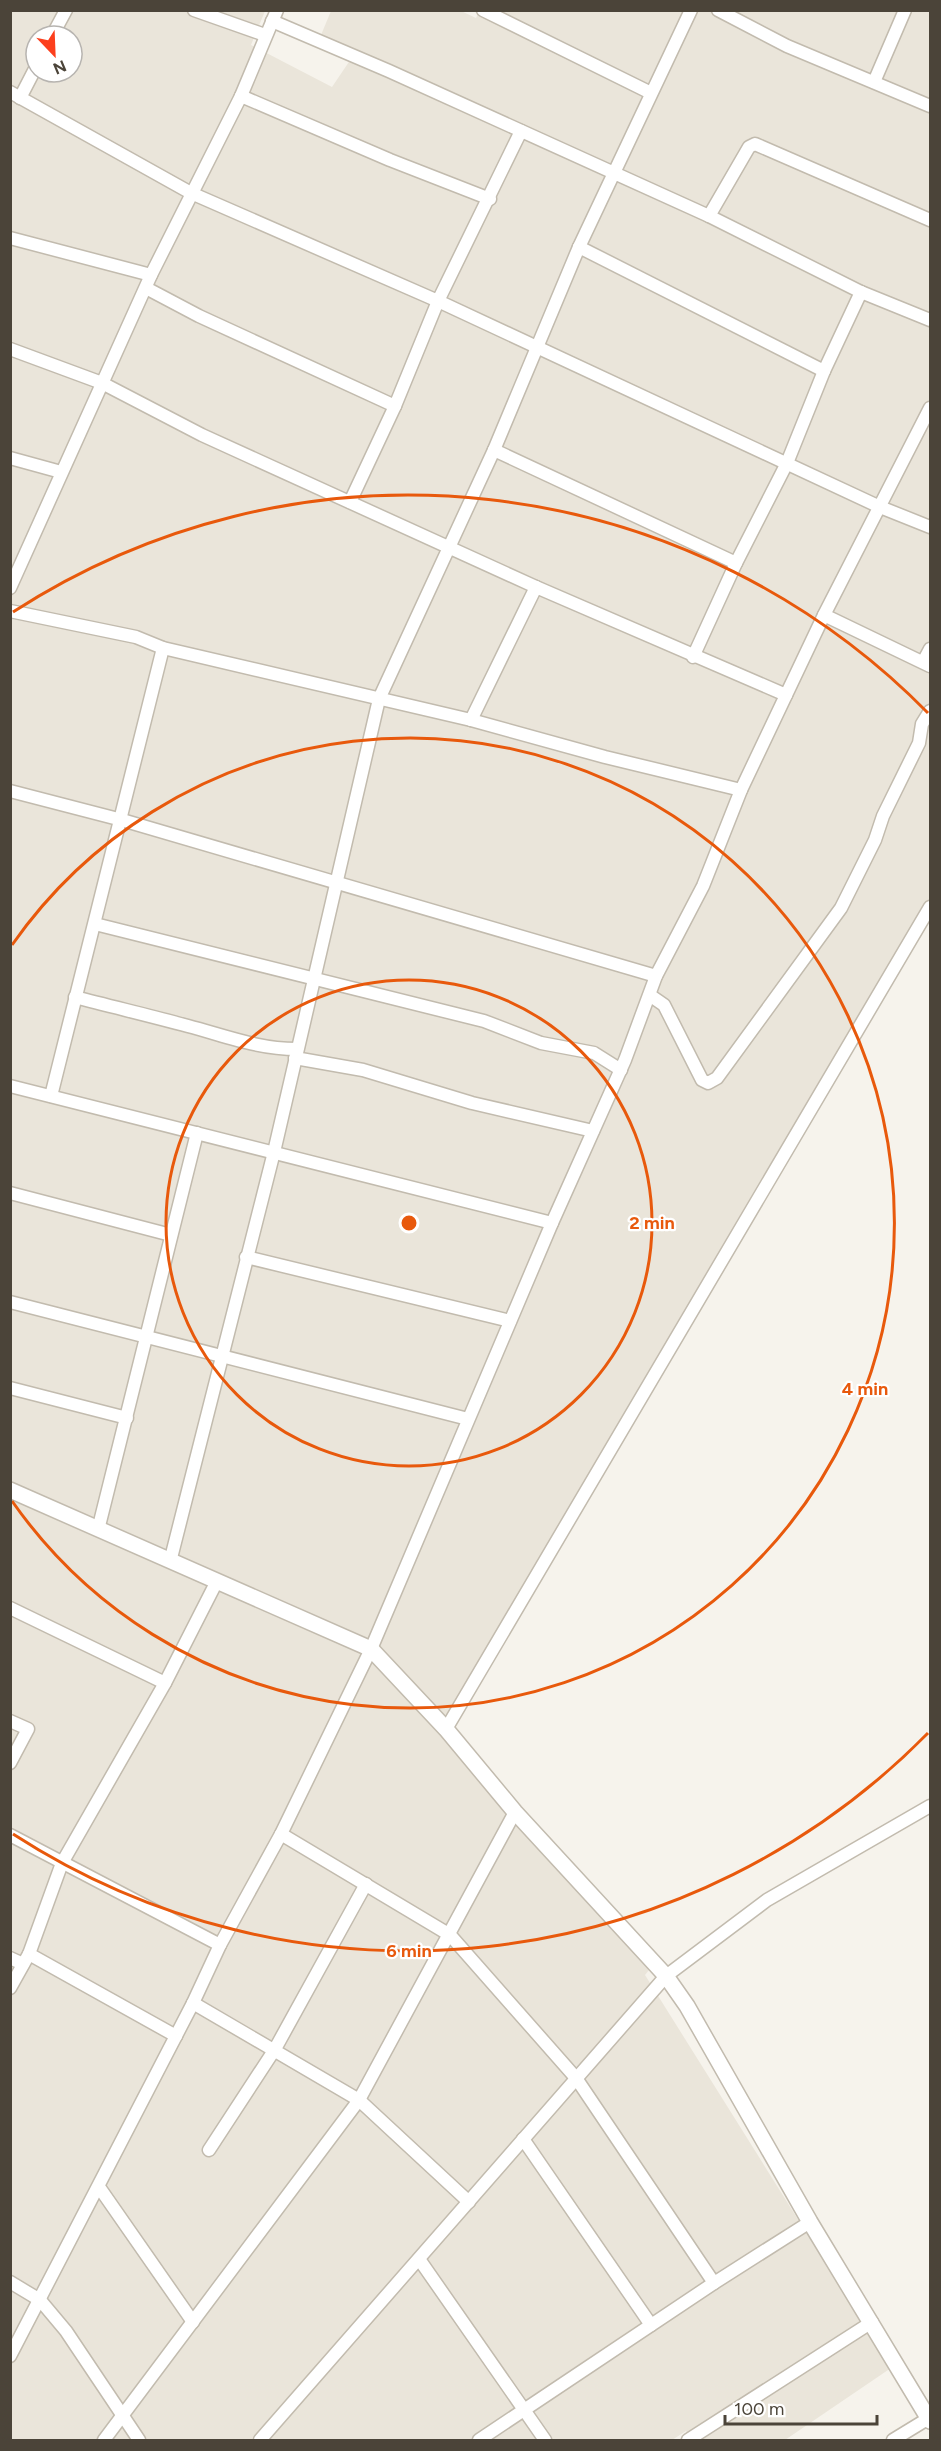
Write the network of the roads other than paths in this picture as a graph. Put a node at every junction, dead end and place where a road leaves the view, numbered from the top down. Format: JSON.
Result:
{"nodes":[{"id":1,"x":66,"y":10,"type":"edge"},
{"id":2,"x":194,"y":10,"type":"edge"},
{"id":3,"x":483,"y":10,"type":"edge"},
{"id":4,"x":691,"y":10,"type":"edge"},
{"id":5,"x":718,"y":10,"type":"edge"},
{"id":6,"x":905,"y":10,"type":"edge"},
{"id":7,"x":275,"y":16,"type":"edge"},
{"id":8,"x":58,"y":24,"type":"edge"},
{"id":9,"x":265,"y":35,"type":"junction"},
{"id":10,"x":874,"y":82,"type":"junction"},
{"id":11,"x":24,"y":83,"type":"edge"},
{"id":12,"x":651,"y":93,"type":"junction"},
{"id":13,"x":15,"y":95,"type":"edge"},
{"id":14,"x":241,"y":96,"type":"junction"},
{"id":15,"x":930,"y":106,"type":"edge"},
{"id":16,"x":521,"y":132,"type":"junction"},
{"id":17,"x":614,"y":173,"type":"junction"},
{"id":18,"x":191,"y":193,"type":"junction"},
{"id":19,"x":490,"y":198,"type":"junction"},
{"id":20,"x":710,"y":216,"type":"junction"},
{"id":21,"x":930,"y":220,"type":"edge"},
{"id":22,"x":10,"y":238,"type":"edge"},
{"id":23,"x":579,"y":247,"type":"junction"},
{"id":24,"x":151,"y":274,"type":"junction"},
{"id":25,"x":146,"y":288,"type":"junction"},
{"id":26,"x":861,"y":292,"type":"junction"},
{"id":27,"x":438,"y":301,"type":"junction"},
{"id":28,"x":930,"y":320,"type":"edge"},
{"id":29,"x":537,"y":347,"type":"junction"},
{"id":30,"x":10,"y":349,"type":"edge"},
{"id":31,"x":824,"y":371,"type":"junction"},
{"id":32,"x":102,"y":383,"type":"junction"},
{"id":33,"x":395,"y":406,"type":"junction"},
{"id":34,"x":930,"y":408,"type":"edge"},
{"id":35,"x":494,"y":450,"type":"junction"},
{"id":36,"x":10,"y":458,"type":"edge"},
{"id":37,"x":787,"y":464,"type":"junction"},
{"id":38,"x":61,"y":472,"type":"junction"},
{"id":39,"x":350,"y":502,"type":"junction"},
{"id":40,"x":880,"y":507,"type":"junction"},
{"id":41,"x":930,"y":527,"type":"edge"},
{"id":42,"x":451,"y":547,"type":"junction"},
{"id":43,"x":736,"y":563,"type":"junction"},
{"id":44,"x":536,"y":587,"type":"junction"},
{"id":45,"x":10,"y":588,"type":"edge"},
{"id":46,"x":10,"y":611,"type":"edge"},
{"id":47,"x":824,"y":615,"type":"junction"},
{"id":48,"x":163,"y":648,"type":"junction"},
{"id":49,"x":930,"y":649,"type":"edge"},
{"id":50,"x":693,"y":657,"type":"junction"},
{"id":51,"x":927,"y":664,"type":"edge"},
{"id":52,"x":786,"y":696,"type":"junction"},
{"id":53,"x":379,"y":699,"type":"junction"},
{"id":54,"x":930,"y":711,"type":"edge"},
{"id":55,"x":471,"y":720,"type":"junction"},
{"id":56,"x":741,"y":790,"type":"junction"},
{"id":57,"x":10,"y":791,"type":"edge"},
{"id":58,"x":122,"y":820,"type":"junction"},
{"id":59,"x":335,"y":883,"type":"junction"},
{"id":60,"x":930,"y":907,"type":"edge"},
{"id":61,"x":95,"y":924,"type":"junction"},
{"id":62,"x":656,"y":976,"type":"junction"},
{"id":63,"x":313,"y":977,"type":"junction"},
{"id":64,"x":651,"y":996,"type":"junction"},
{"id":65,"x":75,"y":997,"type":"junction"},
{"id":66,"x":296,"y":1053,"type":"junction"},
{"id":67,"x":621,"y":1070,"type":"junction"},
{"id":68,"x":10,"y":1086,"type":"edge"},
{"id":69,"x":51,"y":1096,"type":"junction"},
{"id":70,"x":593,"y":1131,"type":"junction"},
{"id":71,"x":197,"y":1133,"type":"junction"},
{"id":72,"x":274,"y":1152,"type":"junction"},
{"id":73,"x":10,"y":1193,"type":"edge"},
{"id":74,"x":552,"y":1223,"type":"junction"},
{"id":75,"x":171,"y":1235,"type":"junction"},
{"id":76,"x":246,"y":1257,"type":"junction"},
{"id":77,"x":10,"y":1302,"type":"edge"},
{"id":78,"x":510,"y":1321,"type":"junction"},
{"id":79,"x":147,"y":1339,"type":"junction"},
{"id":80,"x":221,"y":1355,"type":"junction"},
{"id":81,"x":10,"y":1388,"type":"edge"},
{"id":82,"x":127,"y":1418,"type":"junction"},
{"id":83,"x":468,"y":1419,"type":"junction"},
{"id":84,"x":10,"y":1490,"type":"edge"},
{"id":85,"x":99,"y":1527,"type":"junction"},
{"id":86,"x":171,"y":1558,"type":"junction"},
{"id":87,"x":218,"y":1581,"type":"junction"},
{"id":88,"x":10,"y":1608,"type":"edge"},
{"id":89,"x":370,"y":1649,"type":"junction"},
{"id":90,"x":165,"y":1683,"type":"junction"},
{"id":91,"x":10,"y":1721,"type":"edge"},
{"id":92,"x":446,"y":1729,"type":"junction"},
{"id":93,"x":10,"y":1763,"type":"edge"},
{"id":94,"x":930,"y":1806,"type":"edge"},
{"id":95,"x":515,"y":1812,"type":"junction"},
{"id":96,"x":281,"y":1833,"type":"junction"},
{"id":97,"x":10,"y":1835,"type":"edge"},
{"id":98,"x":62,"y":1863,"type":"junction"},
{"id":99,"x":366,"y":1884,"type":"junction"},
{"id":100,"x":450,"y":1935,"type":"junction"},
{"id":101,"x":220,"y":1945,"type":"junction"},
{"id":102,"x":10,"y":1958,"type":"edge"},
{"id":103,"x":26,"y":1959,"type":"junction"},
{"id":104,"x":666,"y":1976,"type":"junction"},
{"id":105,"x":10,"y":1988,"type":"edge"},
{"id":106,"x":193,"y":2003,"type":"junction"},
{"id":107,"x":176,"y":2036,"type":"junction"},
{"id":108,"x":274,"y":2049,"type":"junction"},
{"id":109,"x":576,"y":2078,"type":"junction"},
{"id":110,"x":359,"y":2100,"type":"junction"},
{"id":111,"x":523,"y":2139,"type":"junction"},
{"id":112,"x":209,"y":2150,"type":"dead end"},
{"id":113,"x":99,"y":2187,"type":"junction"},
{"id":114,"x":469,"y":2202,"type":"junction"},
{"id":115,"x":810,"y":2222,"type":"junction"},
{"id":116,"x":419,"y":2259,"type":"junction"},
{"id":117,"x":10,"y":2282,"type":"edge"},
{"id":118,"x":714,"y":2283,"type":"junction"},
{"id":119,"x":40,"y":2300,"type":"junction"},
{"id":120,"x":194,"y":2322,"type":"junction"},
{"id":121,"x":872,"y":2322,"type":"junction"},
{"id":122,"x":651,"y":2325,"type":"junction"},
{"id":123,"x":10,"y":2356,"type":"edge"},
{"id":124,"x":524,"y":2410,"type":"junction"},
{"id":125,"x":122,"y":2415,"type":"junction"},
{"id":126,"x":930,"y":2420,"type":"edge"},
{"id":127,"x":104,"y":2440,"type":"edge"},
{"id":128,"x":139,"y":2440,"type":"edge"},
{"id":129,"x":260,"y":2440,"type":"edge"},
{"id":130,"x":479,"y":2440,"type":"edge"},
{"id":131,"x":545,"y":2440,"type":"edge"},
{"id":132,"x":688,"y":2440,"type":"edge"},
{"id":133,"x":893,"y":2440,"type":"edge"}],
"edges":[{"from":1,"to":8,"type":"street"},
{"from":2,"to":9,"type":"street"},
{"from":3,"to":12,"type":"street"},
{"from":4,"to":12,"type":"street"},
{"from":5,"to":10,"type":"street"},
{"from":6,"to":10,"type":"street"},
{"from":7,"to":9,"type":"street"},
{"from":7,"to":16,"type":"street"},
{"from":9,"to":14,"type":"street"},
{"from":10,"to":15,"type":"street"},
{"from":11,"to":13,"type":"street"},
{"from":12,"to":17,"type":"street"},
{"from":13,"to":18,"type":"street"},
{"from":14,"to":18,"type":"street"},
{"from":14,"to":19,"type":"street"},
{"from":16,"to":17,"type":"street"},
{"from":16,"to":19,"type":"street"},
{"from":17,"to":20,"type":"street"},
{"from":17,"to":23,"type":"street"},
{"from":18,"to":24,"type":"street"},
{"from":18,"to":27,"type":"street"},
{"from":19,"to":27,"type":"street"},
{"from":20,"to":21,"type":"street"},
{"from":20,"to":26,"type":"street"},
{"from":22,"to":24,"type":"street"},
{"from":23,"to":29,"type":"street"},
{"from":23,"to":31,"type":"street"},
{"from":24,"to":25,"type":"street"},
{"from":25,"to":32,"type":"street"},
{"from":25,"to":33,"type":"street"},
{"from":26,"to":28,"type":"street"},
{"from":26,"to":31,"type":"street"},
{"from":27,"to":29,"type":"street"},
{"from":27,"to":33,"type":"street"},
{"from":29,"to":35,"type":"street"},
{"from":29,"to":37,"type":"street"},
{"from":30,"to":32,"type":"street"},
{"from":31,"to":37,"type":"street"},
{"from":32,"to":38,"type":"street"},
{"from":32,"to":39,"type":"street"},
{"from":33,"to":39,"type":"street"},
{"from":34,"to":40,"type":"street"},
{"from":35,"to":42,"type":"street"},
{"from":35,"to":43,"type":"street"},
{"from":36,"to":38,"type":"street"},
{"from":37,"to":40,"type":"street"},
{"from":37,"to":43,"type":"street"},
{"from":38,"to":45,"type":"street"},
{"from":39,"to":42,"type":"street"},
{"from":40,"to":41,"type":"street"},
{"from":40,"to":47,"type":"street"},
{"from":42,"to":44,"type":"street"},
{"from":42,"to":53,"type":"street"},
{"from":43,"to":50,"type":"street"},
{"from":44,"to":50,"type":"street"},
{"from":44,"to":55,"type":"street"},
{"from":46,"to":48,"type":"street"},
{"from":47,"to":51,"type":"street"},
{"from":47,"to":52,"type":"street"},
{"from":48,"to":53,"type":"street"},
{"from":48,"to":58,"type":"street"},
{"from":49,"to":51,"type":"street"},
{"from":50,"to":52,"type":"street"},
{"from":52,"to":56,"type":"street"},
{"from":53,"to":55,"type":"street"},
{"from":53,"to":59,"type":"street"},
{"from":54,"to":64,"type":"street"},
{"from":55,"to":56,"type":"street"},
{"from":56,"to":62,"type":"street"},
{"from":57,"to":58,"type":"street"},
{"from":58,"to":59,"type":"street"},
{"from":58,"to":61,"type":"street"},
{"from":59,"to":62,"type":"street"},
{"from":59,"to":63,"type":"street"},
{"from":60,"to":92,"type":"street"},
{"from":61,"to":63,"type":"street"},
{"from":61,"to":65,"type":"street"},
{"from":62,"to":64,"type":"street"},
{"from":63,"to":66,"type":"street"},
{"from":63,"to":67,"type":"street"},
{"from":64,"to":67,"type":"street"},
{"from":65,"to":66,"type":"street"},
{"from":65,"to":69,"type":"street"},
{"from":66,"to":70,"type":"street"},
{"from":66,"to":72,"type":"street"},
{"from":67,"to":70,"type":"street"},
{"from":68,"to":69,"type":"street"},
{"from":69,"to":71,"type":"street"},
{"from":70,"to":74,"type":"street"},
{"from":71,"to":72,"type":"street"},
{"from":71,"to":75,"type":"street"},
{"from":72,"to":74,"type":"street"},
{"from":72,"to":76,"type":"street"},
{"from":73,"to":75,"type":"street"},
{"from":74,"to":78,"type":"street"},
{"from":75,"to":79,"type":"street"},
{"from":76,"to":78,"type":"street"},
{"from":76,"to":80,"type":"street"},
{"from":77,"to":79,"type":"street"},
{"from":78,"to":83,"type":"street"},
{"from":79,"to":80,"type":"street"},
{"from":79,"to":82,"type":"street"},
{"from":80,"to":83,"type":"street"},
{"from":80,"to":86,"type":"street"},
{"from":81,"to":82,"type":"street"},
{"from":82,"to":85,"type":"street"},
{"from":83,"to":89,"type":"street"},
{"from":84,"to":85,"type":"street"},
{"from":85,"to":86,"type":"street"},
{"from":86,"to":87,"type":"street"},
{"from":87,"to":89,"type":"street"},
{"from":87,"to":90,"type":"street"},
{"from":88,"to":90,"type":"street"},
{"from":89,"to":92,"type":"street"},
{"from":89,"to":96,"type":"street"},
{"from":90,"to":98,"type":"street"},
{"from":91,"to":93,"type":"street"},
{"from":92,"to":95,"type":"street"},
{"from":94,"to":104,"type":"street"},
{"from":95,"to":100,"type":"street"},
{"from":95,"to":104,"type":"street"},
{"from":96,"to":99,"type":"street"},
{"from":96,"to":101,"type":"street"},
{"from":97,"to":98,"type":"street"},
{"from":98,"to":101,"type":"street"},
{"from":98,"to":103,"type":"street"},
{"from":99,"to":100,"type":"street"},
{"from":99,"to":108,"type":"street"},
{"from":100,"to":109,"type":"street"},
{"from":100,"to":110,"type":"street"},
{"from":101,"to":106,"type":"street"},
{"from":102,"to":103,"type":"street"},
{"from":103,"to":105,"type":"street"},
{"from":103,"to":107,"type":"street"},
{"from":104,"to":109,"type":"street"},
{"from":104,"to":115,"type":"street"},
{"from":106,"to":107,"type":"street"},
{"from":106,"to":108,"type":"street"},
{"from":107,"to":113,"type":"street"},
{"from":108,"to":110,"type":"street"},
{"from":108,"to":112,"type":"street"},
{"from":109,"to":111,"type":"street"},
{"from":109,"to":118,"type":"street"},
{"from":110,"to":114,"type":"street"},
{"from":110,"to":120,"type":"street"},
{"from":111,"to":114,"type":"street"},
{"from":111,"to":122,"type":"street"},
{"from":113,"to":119,"type":"street"},
{"from":113,"to":120,"type":"street"},
{"from":114,"to":116,"type":"street"},
{"from":115,"to":118,"type":"street"},
{"from":115,"to":121,"type":"street"},
{"from":116,"to":124,"type":"street"},
{"from":116,"to":129,"type":"street"},
{"from":117,"to":119,"type":"street"},
{"from":118,"to":122,"type":"street"},
{"from":119,"to":123,"type":"street"},
{"from":119,"to":125,"type":"street"},
{"from":120,"to":125,"type":"street"},
{"from":121,"to":126,"type":"street"},
{"from":121,"to":132,"type":"street"},
{"from":122,"to":124,"type":"street"},
{"from":124,"to":130,"type":"street"},
{"from":124,"to":131,"type":"street"},
{"from":125,"to":127,"type":"street"},
{"from":125,"to":128,"type":"street"},
{"from":126,"to":133,"type":"street"}]}
